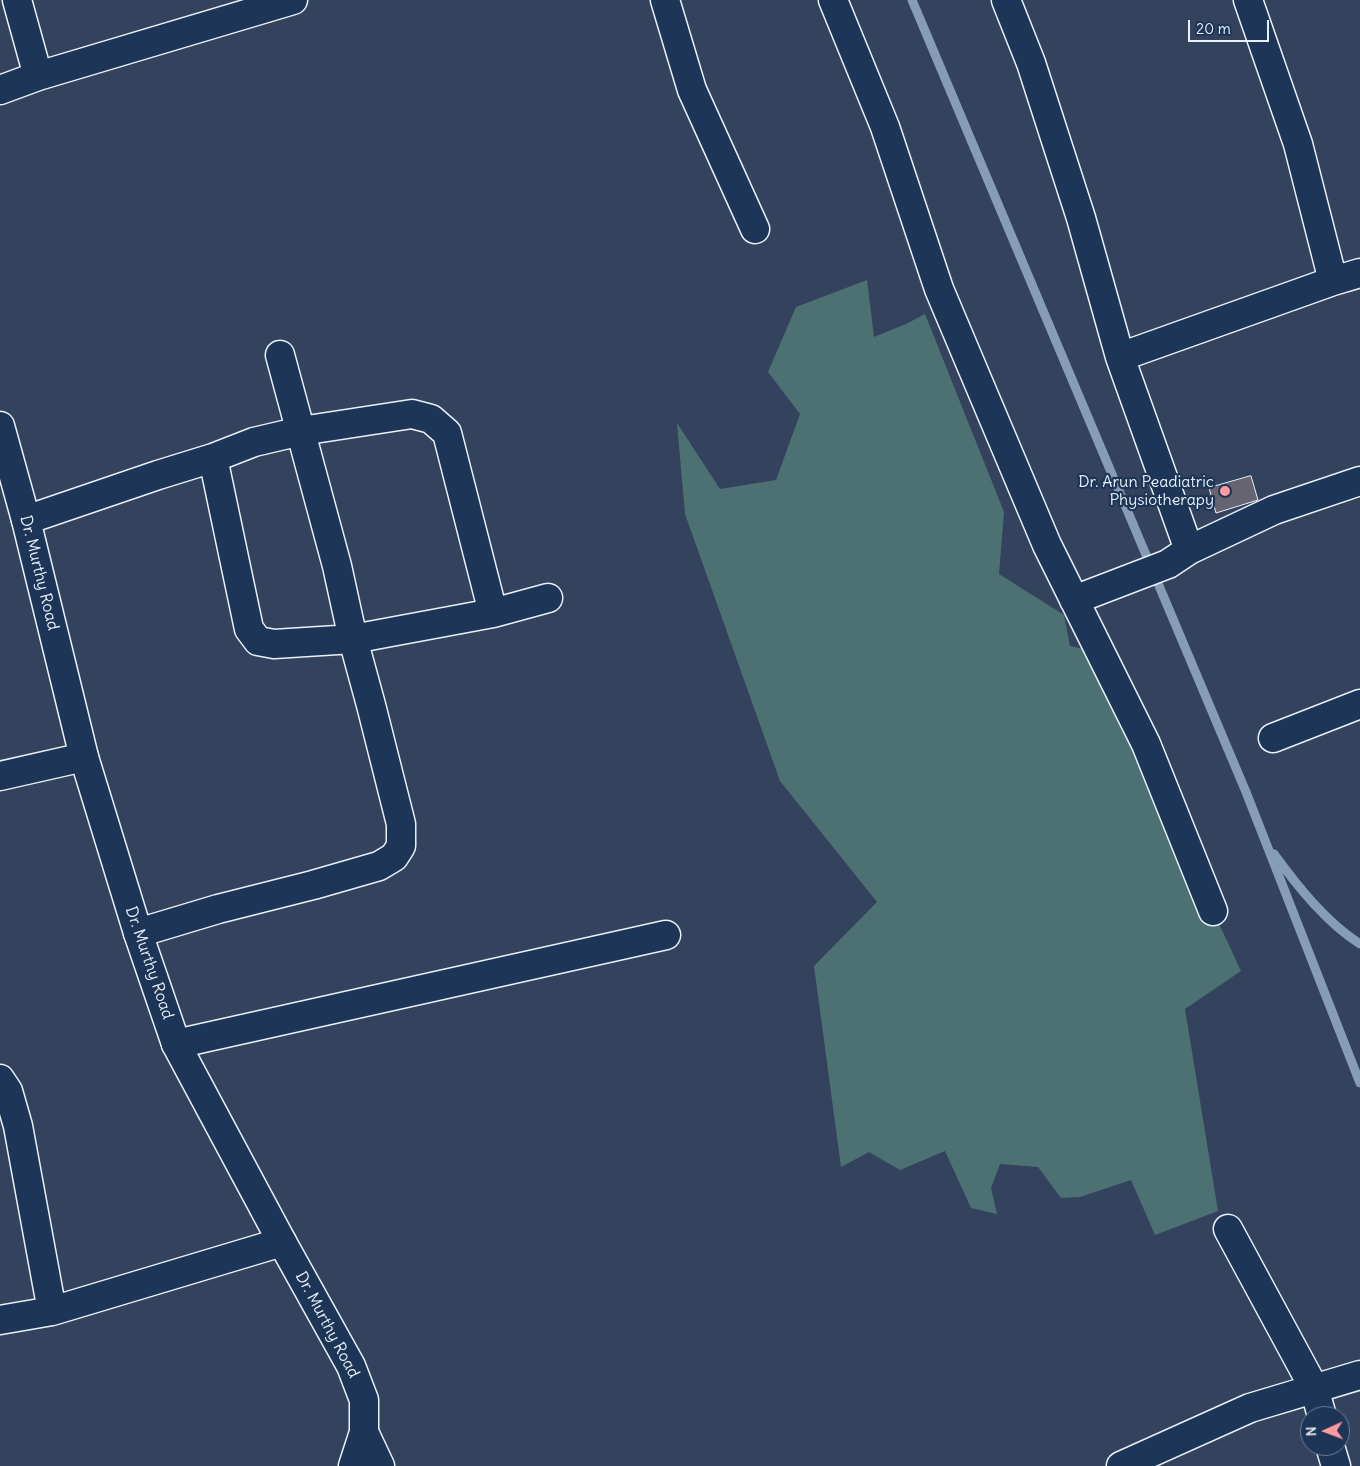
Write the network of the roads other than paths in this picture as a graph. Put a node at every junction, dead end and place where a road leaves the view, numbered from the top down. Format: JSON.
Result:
{"nodes":[{"id":1,"x":17,"y":0,"type":"edge"},
{"id":2,"x":293,"y":0,"type":"edge"},
{"id":3,"x":665,"y":0,"type":"edge"},
{"id":4,"x":833,"y":0,"type":"edge"},
{"id":5,"x":1006,"y":0,"type":"edge"},
{"id":6,"x":1248,"y":0,"type":"edge"},
{"id":7,"x":38,"y":76,"type":"junction"},
{"id":8,"x":0,"y":90,"type":"edge"},
{"id":9,"x":755,"y":229,"type":"dead end"},
{"id":10,"x":1360,"y":273,"type":"edge"},
{"id":11,"x":1333,"y":281,"type":"junction"},
{"id":12,"x":280,"y":355,"type":"dead end"},
{"id":13,"x":1120,"y":357,"type":"junction"},
{"id":14,"x":0,"y":426,"type":"edge"},
{"id":15,"x":301,"y":431,"type":"junction"},
{"id":16,"x":213,"y":458,"type":"junction"},
{"id":17,"x":1360,"y":481,"type":"edge"},
{"id":18,"x":26,"y":520,"type":"junction"},
{"id":19,"x":1178,"y":557,"type":"junction"},
{"id":20,"x":548,"y":598,"type":"dead end"},
{"id":21,"x":1074,"y":600,"type":"junction"},
{"id":22,"x":493,"y":613,"type":"junction"},
{"id":23,"x":353,"y":639,"type":"junction"},
{"id":24,"x":1360,"y":704,"type":"edge"},
{"id":25,"x":1273,"y":738,"type":"dead end"},
{"id":26,"x":84,"y":757,"type":"junction"},
{"id":27,"x":0,"y":776,"type":"edge"},
{"id":28,"x":1213,"y":911,"type":"dead end"},
{"id":29,"x":138,"y":933,"type":"junction"},
{"id":30,"x":666,"y":936,"type":"dead end"},
{"id":31,"x":176,"y":1044,"type":"junction"},
{"id":32,"x":0,"y":1079,"type":"edge"},
{"id":33,"x":1228,"y":1229,"type":"dead end"},
{"id":34,"x":282,"y":1242,"type":"junction"},
{"id":35,"x":52,"y":1311,"type":"junction"},
{"id":36,"x":0,"y":1320,"type":"edge"},
{"id":37,"x":1360,"y":1375,"type":"edge"},
{"id":38,"x":1314,"y":1388,"type":"junction"},
{"id":39,"x":1319,"y":1406,"type":"edge"},
{"id":40,"x":364,"y":1432,"type":"junction"},
{"id":41,"x":353,"y":1466,"type":"edge"},
{"id":42,"x":380,"y":1466,"type":"edge"},
{"id":43,"x":1121,"y":1466,"type":"edge"}],
"edges":[{"from":1,"to":7,"type":"street"},
{"from":2,"to":7,"type":"street"},
{"from":3,"to":9,"type":"street"},
{"from":4,"to":21,"type":"street"},
{"from":5,"to":13,"type":"street"},
{"from":6,"to":11,"type":"street"},
{"from":7,"to":8,"type":"street"},
{"from":10,"to":11,"type":"street"},
{"from":11,"to":13,"type":"street"},
{"from":12,"to":15,"type":"street"},
{"from":13,"to":19,"type":"street"},
{"from":14,"to":18,"type":"street","name":"Dr. Murthy Road"},
{"from":15,"to":16,"type":"street"},
{"from":15,"to":22,"type":"street"},
{"from":15,"to":23,"type":"street"},
{"from":16,"to":18,"type":"street"},
{"from":16,"to":23,"type":"street"},
{"from":17,"to":19,"type":"street"},
{"from":18,"to":26,"type":"street","name":"Dr. Murthy Road"},
{"from":19,"to":21,"type":"street"},
{"from":20,"to":22,"type":"street"},
{"from":21,"to":28,"type":"street"},
{"from":22,"to":23,"type":"street"},
{"from":23,"to":29,"type":"street"},
{"from":24,"to":25,"type":"street"},
{"from":26,"to":27,"type":"street"},
{"from":26,"to":29,"type":"street","name":"Dr. Murthy Road"},
{"from":29,"to":31,"type":"street","name":"Dr. Murthy Road"},
{"from":30,"to":31,"type":"street"},
{"from":31,"to":34,"type":"street","name":"Dr. Murthy Road"},
{"from":32,"to":35,"type":"street"},
{"from":33,"to":38,"type":"street"},
{"from":34,"to":35,"type":"street"},
{"from":34,"to":40,"type":"street","name":"Dr. Murthy Road"},
{"from":35,"to":36,"type":"street"},
{"from":37,"to":38,"type":"street"},
{"from":38,"to":39,"type":"street"},
{"from":38,"to":43,"type":"street"},
{"from":40,"to":41,"type":"street","name":"Dr. Murthy Road"},
{"from":40,"to":42,"type":"street"}]}
